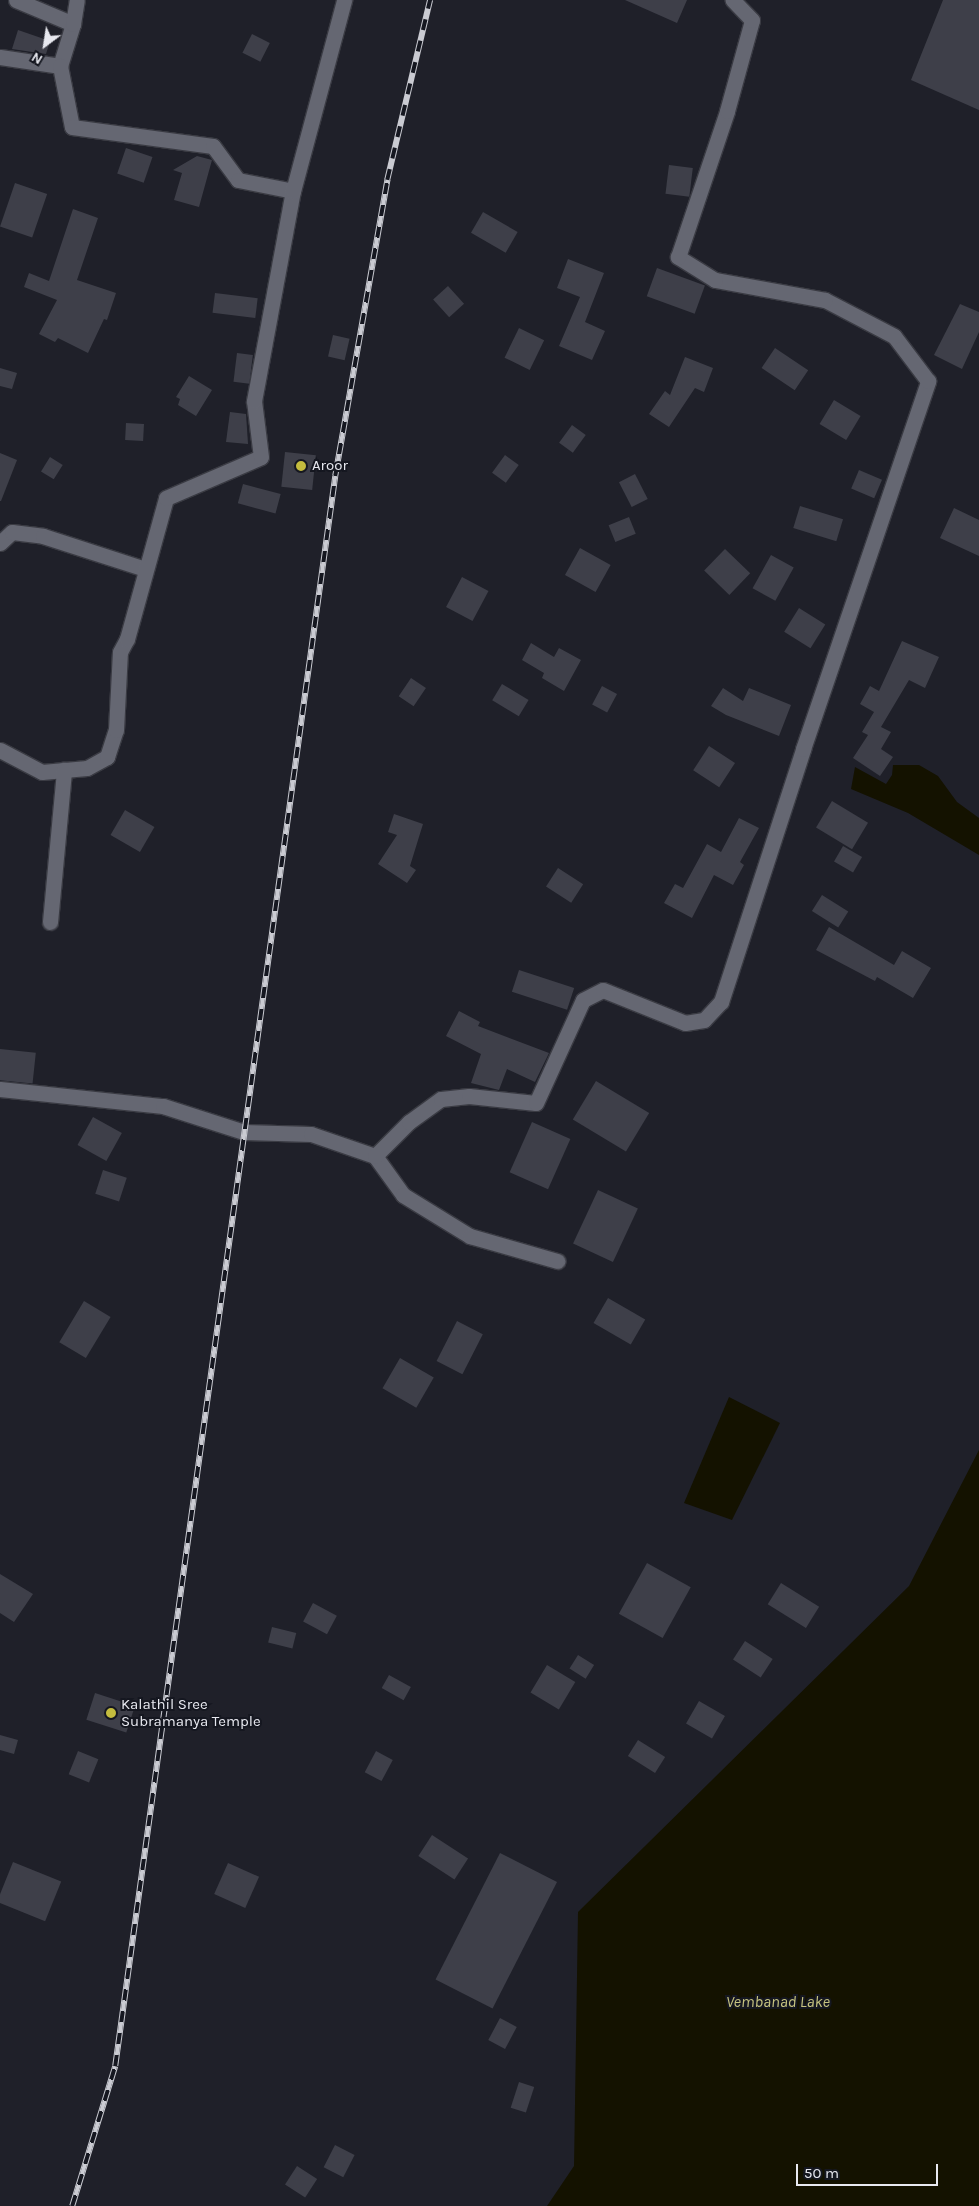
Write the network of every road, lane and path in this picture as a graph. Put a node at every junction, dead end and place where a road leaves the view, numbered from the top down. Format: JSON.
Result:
{"nodes":[{"id":1,"x":16,"y":0,"type":"edge"},
{"id":2,"x":77,"y":0,"type":"edge"},
{"id":3,"x":344,"y":0,"type":"edge"},
{"id":4,"x":733,"y":0,"type":"edge"},
{"id":5,"x":73,"y":24,"type":"junction"},
{"id":6,"x":0,"y":57,"type":"edge"},
{"id":7,"x":60,"y":66,"type":"junction"},
{"id":8,"x":293,"y":191,"type":"junction"},
{"id":9,"x":0,"y":543,"type":"edge"},
{"id":10,"x":145,"y":569,"type":"junction"},
{"id":11,"x":0,"y":750,"type":"edge"},
{"id":12,"x":64,"y":770,"type":"junction"},
{"id":13,"x":50,"y":922,"type":"dead end"},
{"id":14,"x":0,"y":1089,"type":"edge"},
{"id":15,"x":375,"y":1156,"type":"junction"},
{"id":16,"x":557,"y":1261,"type":"dead end"}],
"edges":[{"from":1,"to":5,"type":"street"},
{"from":2,"to":5,"type":"street"},
{"from":3,"to":8,"type":"street"},
{"from":4,"to":15,"type":"street"},
{"from":5,"to":7,"type":"street"},
{"from":6,"to":7,"type":"street"},
{"from":7,"to":8,"type":"street"},
{"from":8,"to":10,"type":"street"},
{"from":9,"to":10,"type":"street"},
{"from":10,"to":12,"type":"street"},
{"from":11,"to":12,"type":"street"},
{"from":12,"to":13,"type":"street"},
{"from":14,"to":15,"type":"street"},
{"from":15,"to":16,"type":"street"}]}
